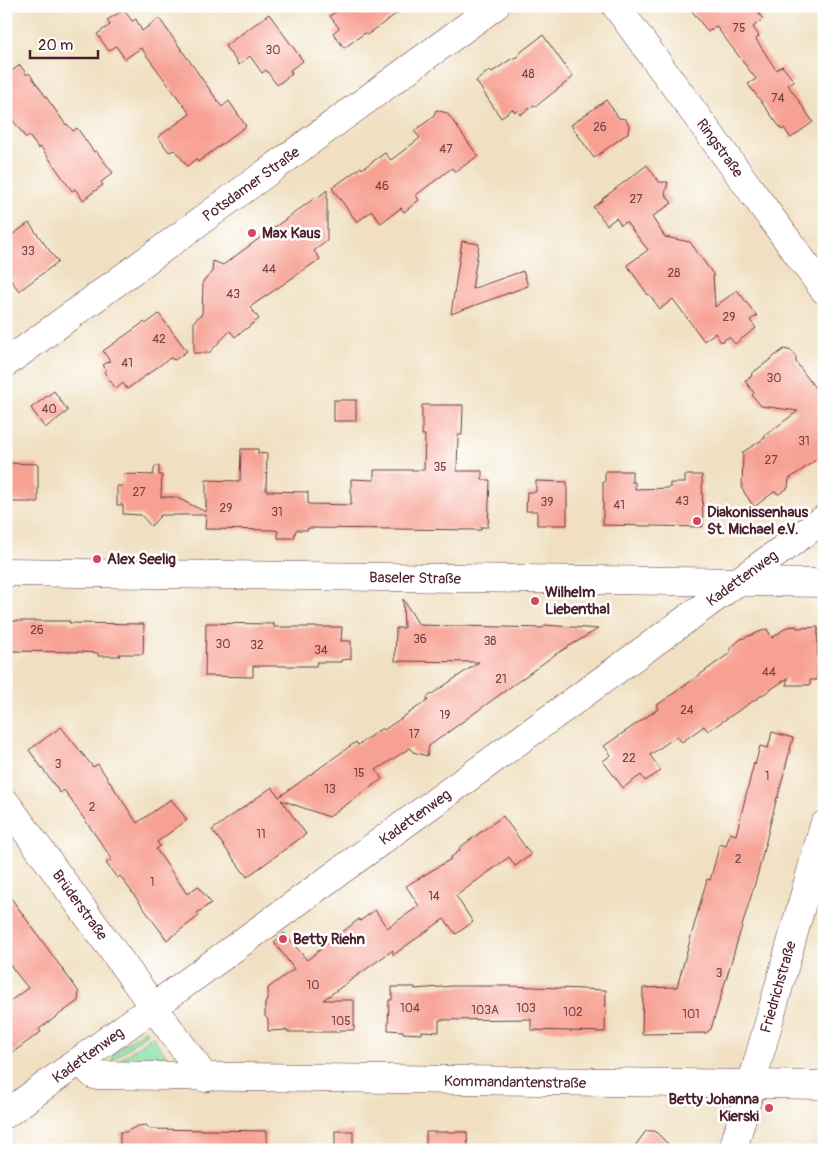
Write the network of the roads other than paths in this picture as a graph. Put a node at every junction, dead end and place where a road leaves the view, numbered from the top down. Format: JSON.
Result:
{"nodes":[{"id":1,"x":496,"y":6,"type":"edge"},
{"id":2,"x":616,"y":6,"type":"edge"},
{"id":3,"x":824,"y":290,"type":"edge"},
{"id":4,"x":6,"y":363,"type":"edge"},
{"id":5,"x":824,"y":519,"type":"edge"},
{"id":6,"x":6,"y":572,"type":"edge"},
{"id":7,"x":737,"y":582,"type":"junction"},
{"id":8,"x":824,"y":583,"type":"edge"},
{"id":9,"x":6,"y":803,"type":"edge"},
{"id":10,"x":824,"y":825,"type":"edge"},
{"id":11,"x":155,"y":1006,"type":"junction"},
{"id":12,"x":80,"y":1060,"type":"junction"},
{"id":13,"x":205,"y":1078,"type":"junction"},
{"id":14,"x":752,"y":1085,"type":"junction"},
{"id":15,"x":824,"y":1085,"type":"edge"},
{"id":16,"x":6,"y":1114,"type":"edge"},
{"id":17,"x":733,"y":1150,"type":"edge"}],
"edges":[{"from":1,"to":4,"type":"street","name":"Potsdamer Straße"},
{"from":2,"to":3,"type":"street","name":"Ringstraße"},
{"from":5,"to":7,"type":"street","name":"Kadettenweg"},
{"from":6,"to":7,"type":"street","name":"Baseler Straße"},
{"from":7,"to":8,"type":"street","name":"Baseler Straße"},
{"from":7,"to":11,"type":"street","name":"Kadettenweg"},
{"from":9,"to":11,"type":"street","name":"Brüderstraße"},
{"from":10,"to":14,"type":"street","name":"Friedrichstraße"},
{"from":11,"to":12,"type":"street","name":"Kadettenweg"},
{"from":11,"to":13,"type":"street"},
{"from":12,"to":13,"type":"street","name":"Kommandantenstraße"},
{"from":12,"to":16,"type":"street","name":"Kadettenweg"},
{"from":13,"to":14,"type":"street","name":"Kommandantenstraße"},
{"from":14,"to":15,"type":"street","name":"Kommandantenstraße"},
{"from":14,"to":17,"type":"street","name":"Friedrichstraße"}]}
